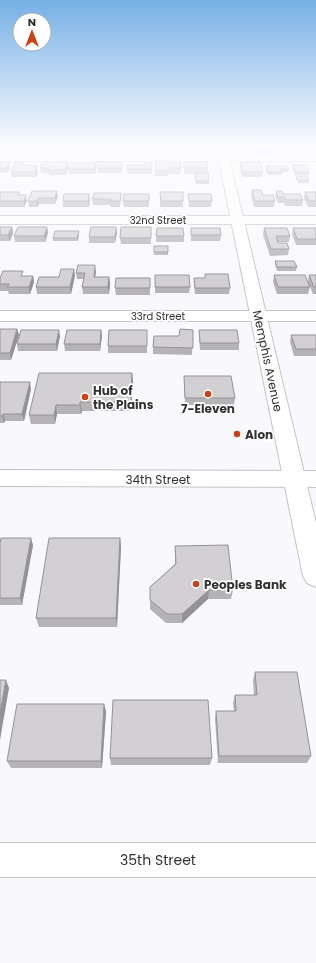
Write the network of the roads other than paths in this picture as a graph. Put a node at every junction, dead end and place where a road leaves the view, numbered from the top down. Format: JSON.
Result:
{"nodes":[{"id":1,"x":232,"y":191,"type":"edge"},
{"id":2,"x":0,"y":220,"type":"edge"},
{"id":3,"x":238,"y":220,"type":"junction"},
{"id":4,"x":316,"y":220,"type":"edge"},
{"id":5,"x":0,"y":316,"type":"edge"},
{"id":6,"x":258,"y":316,"type":"junction"},
{"id":7,"x":316,"y":316,"type":"edge"},
{"id":8,"x":0,"y":478,"type":"edge"},
{"id":9,"x":295,"y":479,"type":"junction"},
{"id":10,"x":316,"y":479,"type":"edge"},
{"id":11,"x":316,"y":576,"type":"edge"},
{"id":12,"x":0,"y":860,"type":"edge"},
{"id":13,"x":316,"y":860,"type":"edge"}],
"edges":[{"from":1,"to":3,"type":"street","name":"Memphis Avenue"},
{"from":2,"to":3,"type":"street","name":"32nd Street"},
{"from":3,"to":4,"type":"street","name":"32nd Street"},
{"from":3,"to":6,"type":"street","name":"Memphis Avenue"},
{"from":5,"to":6,"type":"street","name":"33rd Street"},
{"from":6,"to":7,"type":"street","name":"33rd Street"},
{"from":6,"to":9,"type":"street","name":"Memphis Avenue"},
{"from":8,"to":9,"type":"street","name":"34th Street"},
{"from":9,"to":10,"type":"street","name":"34th Street"},
{"from":9,"to":11,"type":"street","name":"Memphis Avenue"},
{"from":12,"to":13,"type":"street","name":"35th Street"}]}
